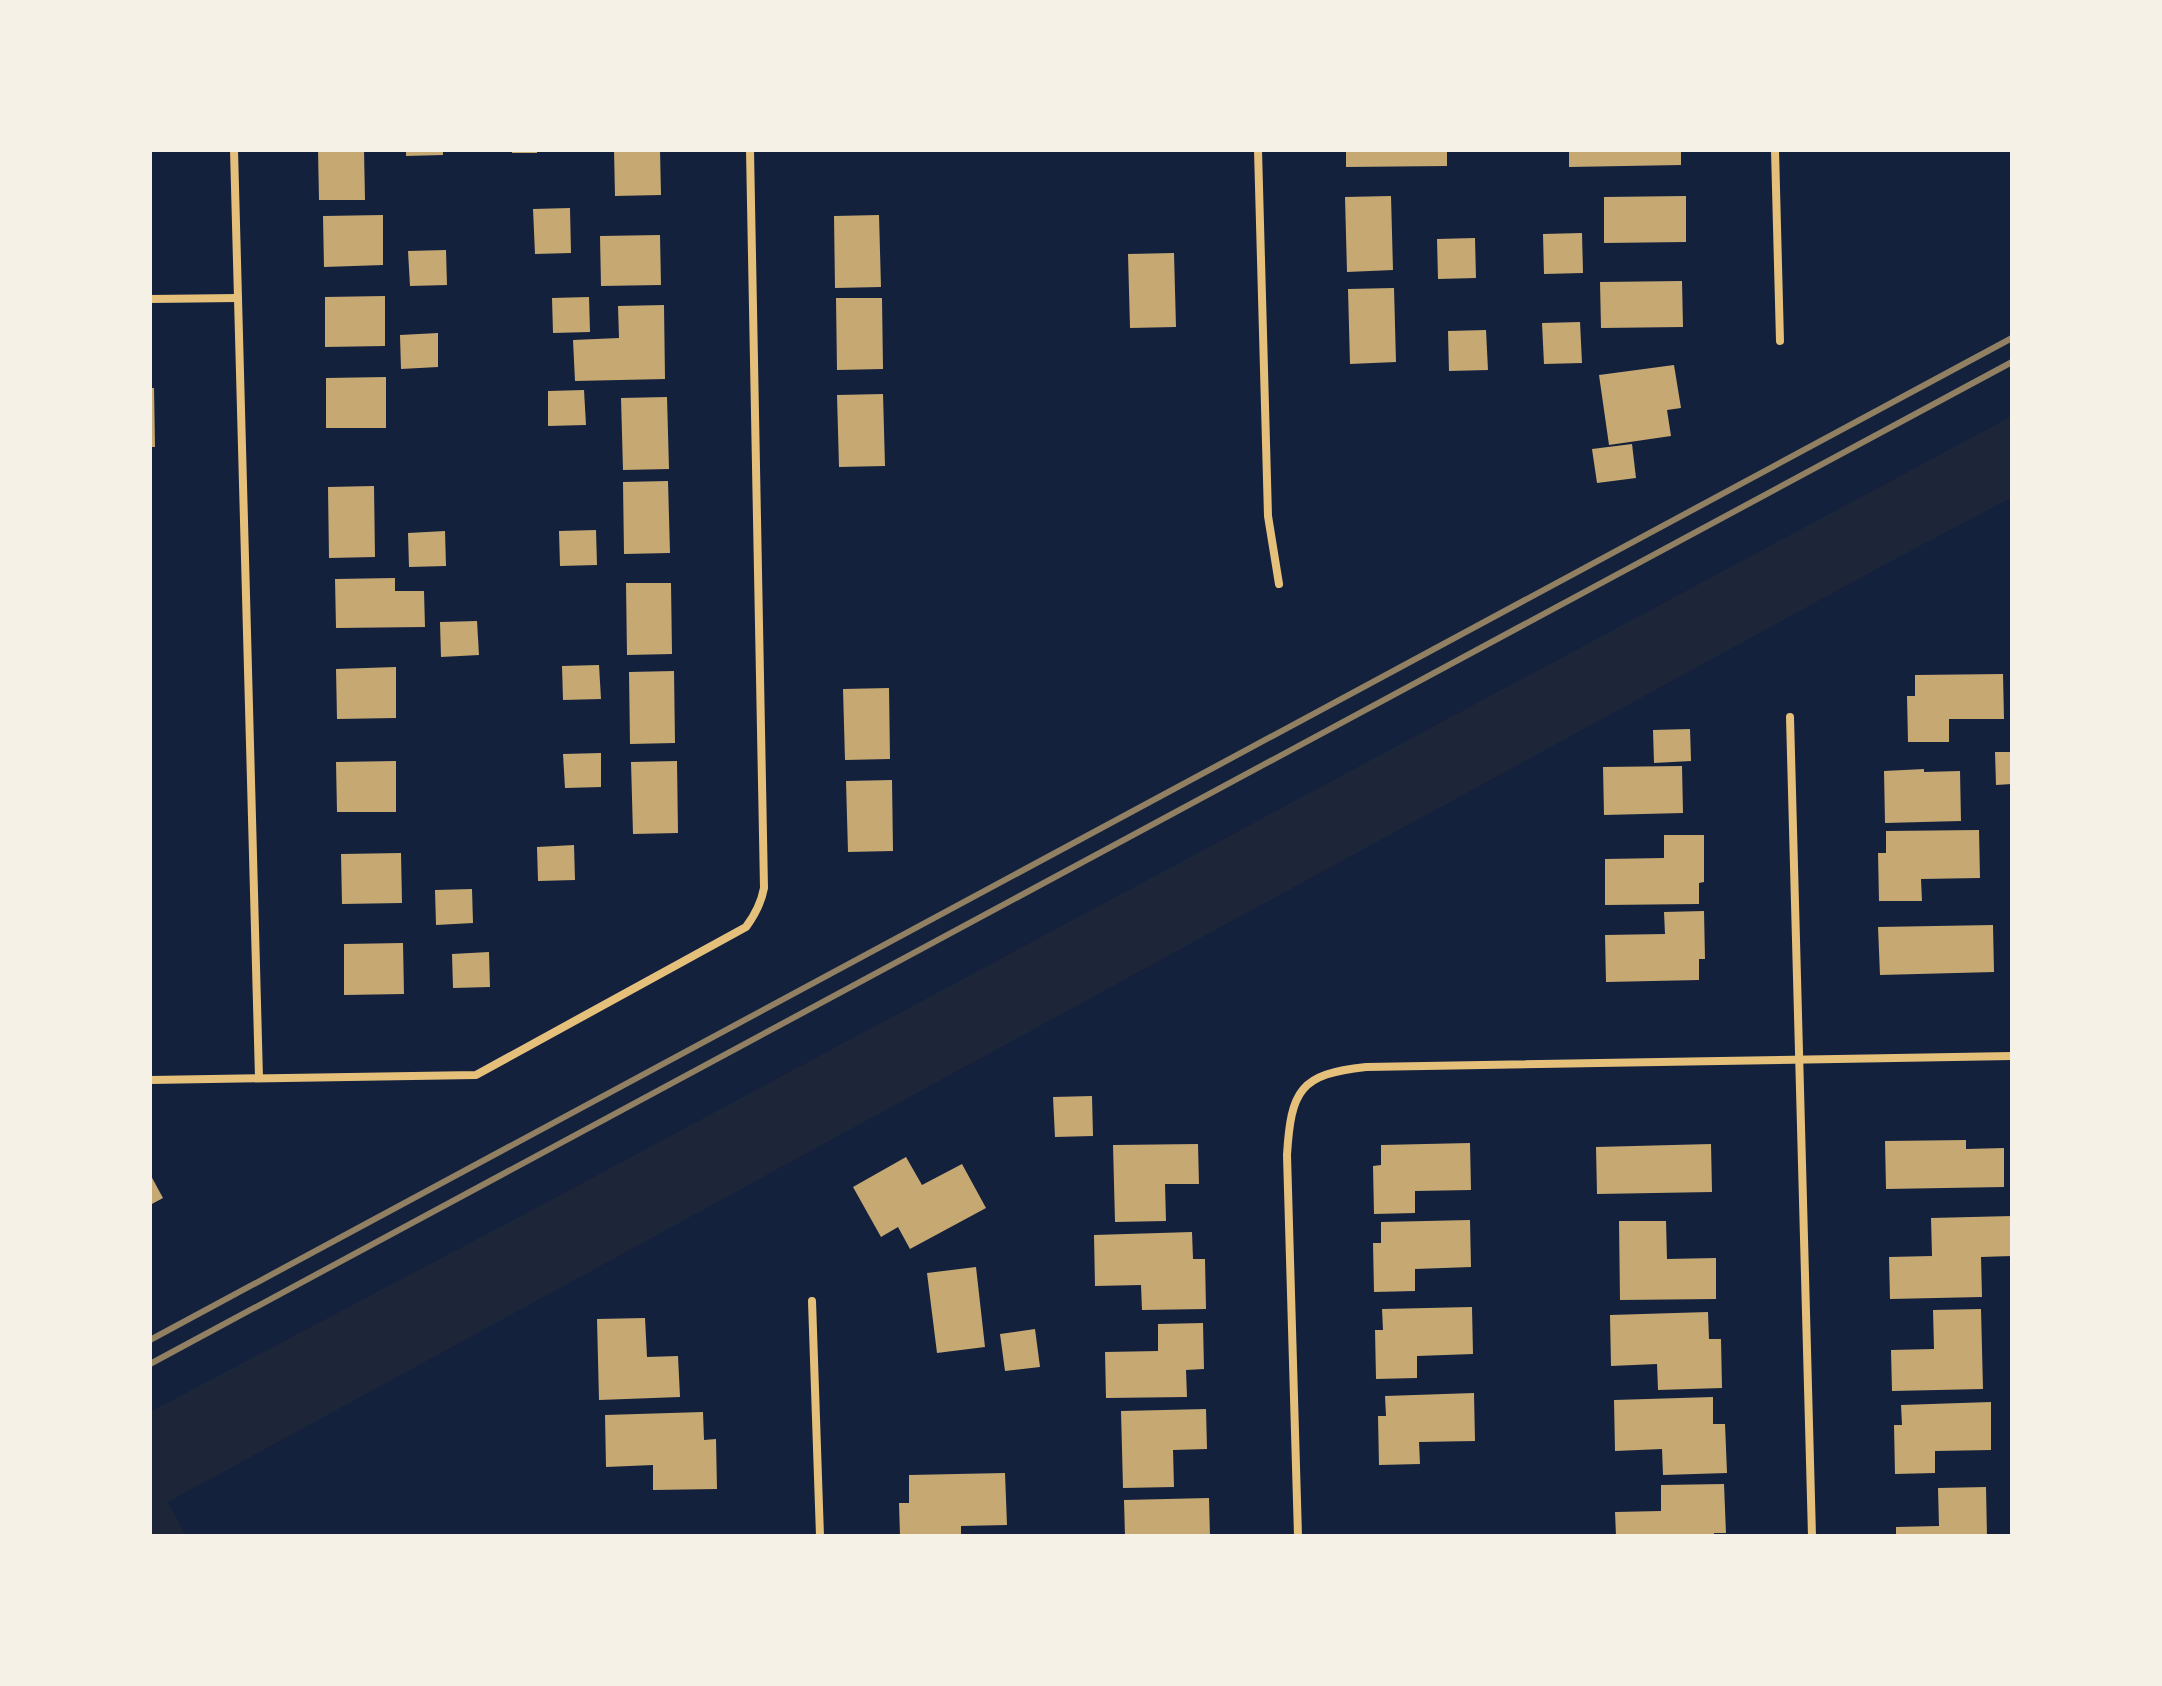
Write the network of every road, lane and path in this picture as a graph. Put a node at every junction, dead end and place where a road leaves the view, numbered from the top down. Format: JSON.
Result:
{"nodes":[{"id":1,"x":234,"y":150,"type":"edge"},
{"id":2,"x":750,"y":150,"type":"edge"},
{"id":3,"x":1258,"y":150,"type":"edge"},
{"id":4,"x":1775,"y":150,"type":"edge"},
{"id":5,"x":238,"y":298,"type":"junction"},
{"id":6,"x":150,"y":299,"type":"edge"},
{"id":7,"x":1780,"y":341,"type":"dead end"},
{"id":8,"x":1279,"y":584,"type":"dead end"},
{"id":9,"x":1790,"y":717,"type":"dead end"},
{"id":10,"x":2012,"y":1056,"type":"edge"},
{"id":11,"x":1799,"y":1061,"type":"junction"},
{"id":12,"x":259,"y":1078,"type":"junction"},
{"id":13,"x":150,"y":1080,"type":"edge"},
{"id":14,"x":812,"y":1301,"type":"dead end"},
{"id":15,"x":820,"y":1536,"type":"edge"},
{"id":16,"x":1298,"y":1536,"type":"edge"},
{"id":17,"x":1812,"y":1536,"type":"edge"}],
"edges":[{"from":1,"to":5,"type":"street"},
{"from":2,"to":12,"type":"street"},
{"from":3,"to":8,"type":"street"},
{"from":4,"to":7,"type":"street"},
{"from":5,"to":6,"type":"street"},
{"from":5,"to":12,"type":"street"},
{"from":9,"to":11,"type":"street"},
{"from":10,"to":11,"type":"street"},
{"from":11,"to":16,"type":"street"},
{"from":11,"to":17,"type":"street"},
{"from":12,"to":13,"type":"street"},
{"from":14,"to":15,"type":"street"}]}
